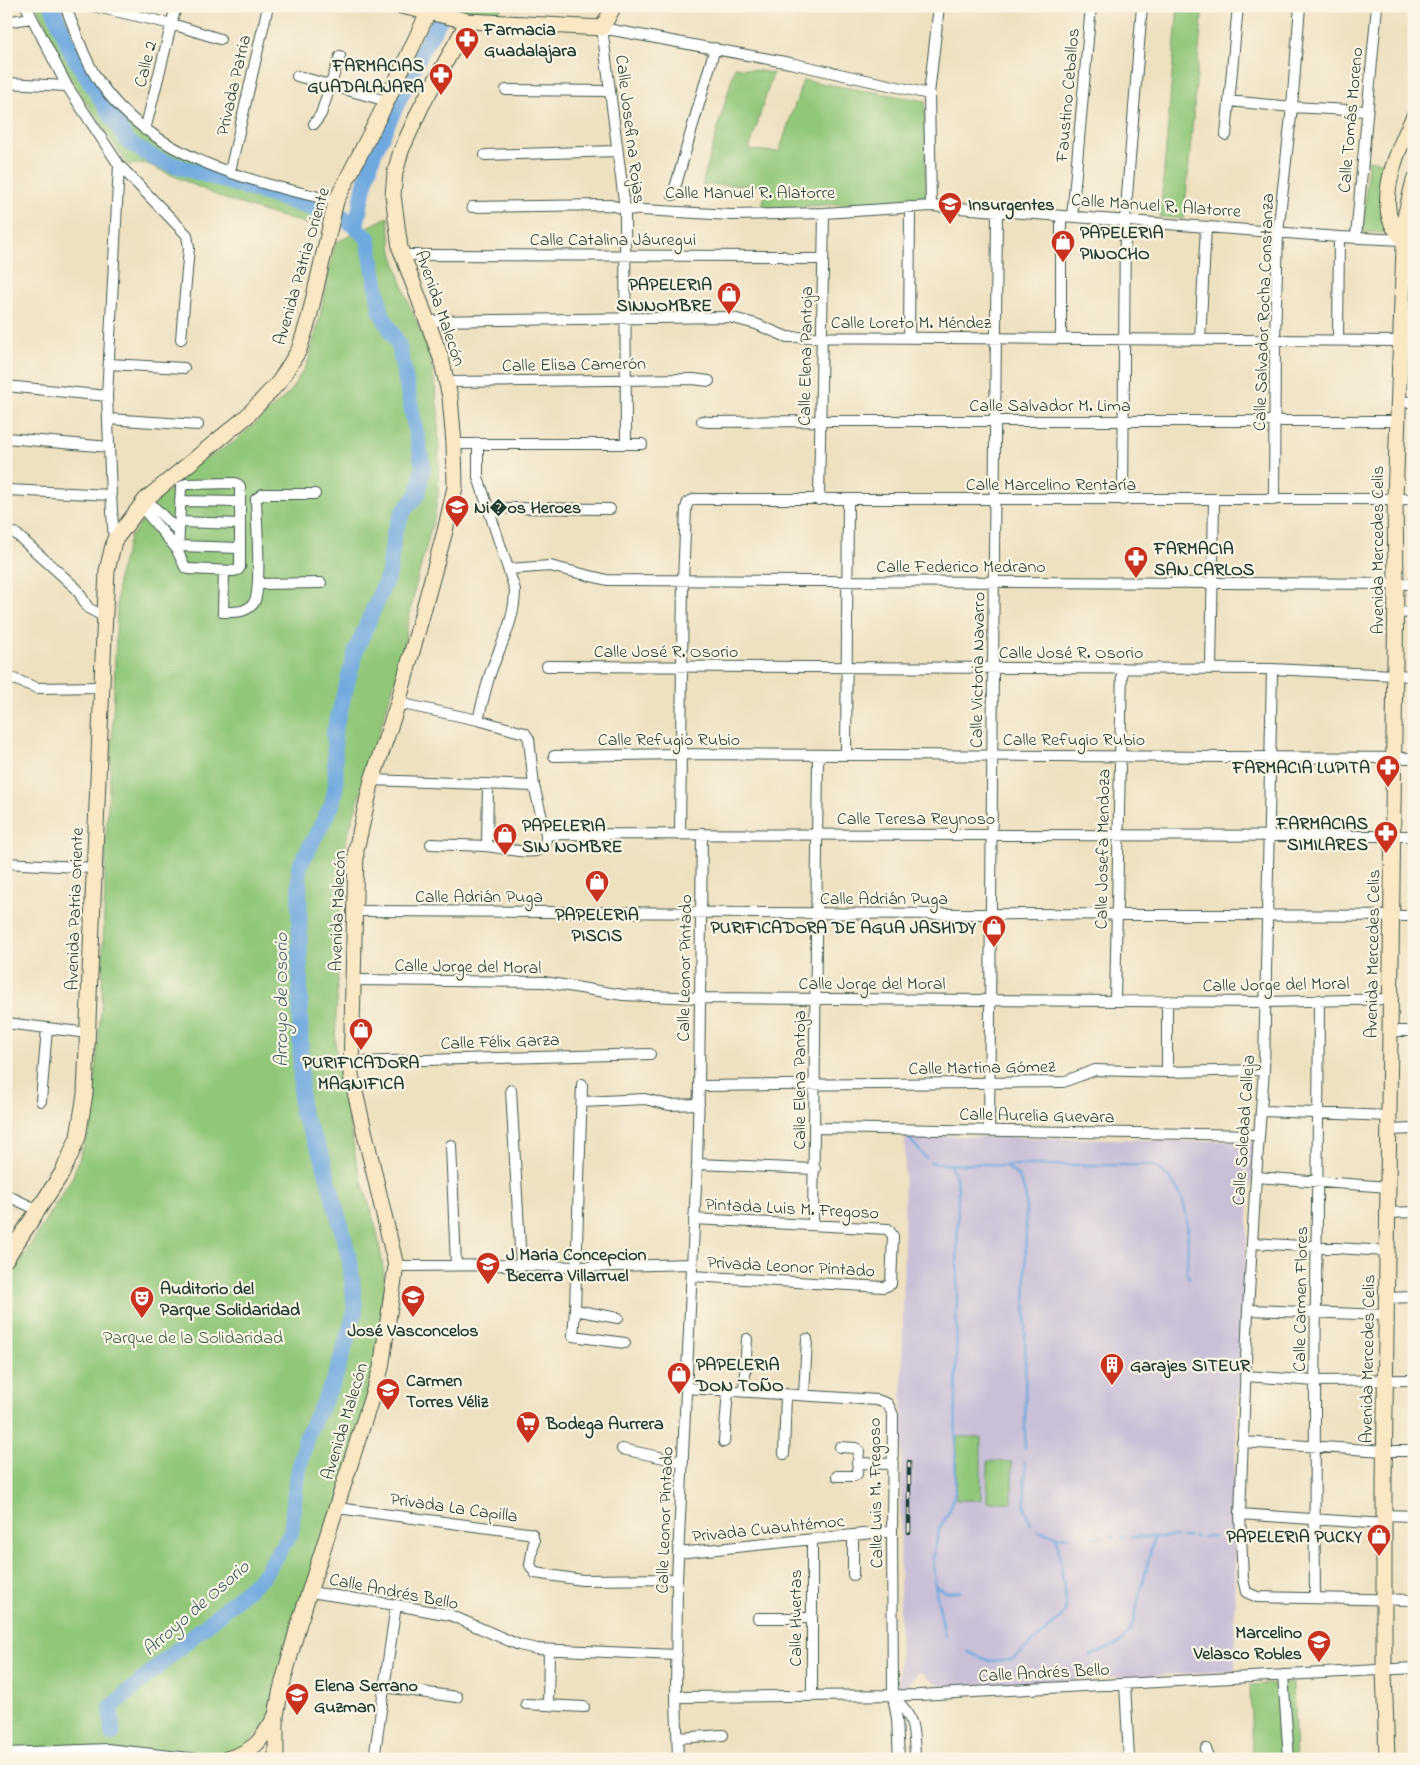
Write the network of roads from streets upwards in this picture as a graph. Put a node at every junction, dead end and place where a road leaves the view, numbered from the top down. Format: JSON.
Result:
{"nodes":[{"id":1,"x":26,"y":6,"type":"edge"},
{"id":2,"x":66,"y":6,"type":"edge"},
{"id":3,"x":93,"y":6,"type":"edge"},
{"id":4,"x":176,"y":6,"type":"edge"},
{"id":5,"x":268,"y":6,"type":"edge"},
{"id":6,"x":401,"y":6,"type":"edge"},
{"id":7,"x":614,"y":6,"type":"edge"},
{"id":8,"x":939,"y":6,"type":"edge"},
{"id":9,"x":1091,"y":6,"type":"edge"},
{"id":10,"x":1142,"y":6,"type":"edge"},
{"id":11,"x":1238,"y":6,"type":"edge"},
{"id":12,"x":1300,"y":6,"type":"edge"},
{"id":13,"x":1377,"y":6,"type":"edge"},
{"id":14,"x":432,"y":11,"type":"edge"},
{"id":15,"x":32,"y":18,"type":"junction"},
{"id":16,"x":463,"y":20,"type":"junction"},
{"id":17,"x":6,"y":22,"type":"edge"},
{"id":18,"x":172,"y":24,"type":"junction"},
{"id":19,"x":602,"y":28,"type":"junction"},
{"id":20,"x":220,"y":38,"type":"dead end"},
{"id":21,"x":715,"y":48,"type":"junction"},
{"id":22,"x":340,"y":56,"type":"dead end"},
{"id":23,"x":297,"y":76,"type":"dead end"},
{"id":24,"x":6,"y":83,"type":"edge"},
{"id":25,"x":330,"y":84,"type":"junction"},
{"id":26,"x":67,"y":86,"type":"junction"},
{"id":27,"x":506,"y":90,"type":"dead end"},
{"id":28,"x":609,"y":91,"type":"junction"},
{"id":29,"x":929,"y":94,"type":"junction"},
{"id":30,"x":387,"y":101,"type":"junction"},
{"id":31,"x":1230,"y":101,"type":"junction"},
{"id":32,"x":1292,"y":107,"type":"junction"},
{"id":33,"x":1367,"y":110,"type":"junction"},
{"id":34,"x":1414,"y":116,"type":"edge"},
{"id":35,"x":314,"y":124,"type":"dead end"},
{"id":36,"x":146,"y":130,"type":"junction"},
{"id":37,"x":1226,"y":135,"type":"dead end"},
{"id":38,"x":616,"y":151,"type":"junction"},
{"id":39,"x":486,"y":155,"type":"dead end"},
{"id":40,"x":119,"y":165,"type":"junction"},
{"id":41,"x":230,"y":171,"type":"junction"},
{"id":42,"x":1414,"y":180,"type":"edge"},
{"id":43,"x":673,"y":195,"type":"dead end"},
{"id":44,"x":336,"y":201,"type":"junction"},
{"id":45,"x":931,"y":206,"type":"junction"},
{"id":46,"x":472,"y":207,"type":"dead end"},
{"id":47,"x":1411,"y":207,"type":"edge"},
{"id":48,"x":910,"y":208,"type":"junction"},
{"id":49,"x":625,"y":209,"type":"junction"},
{"id":50,"x":997,"y":211,"type":"junction"},
{"id":51,"x":824,"y":213,"type":"junction"},
{"id":52,"x":1067,"y":217,"type":"junction"},
{"id":53,"x":1124,"y":221,"type":"junction"},
{"id":54,"x":1206,"y":227,"type":"junction"},
{"id":55,"x":1278,"y":233,"type":"junction"},
{"id":56,"x":1356,"y":237,"type":"junction"},
{"id":57,"x":1339,"y":238,"type":"junction"},
{"id":58,"x":1409,"y":240,"type":"edge"},
{"id":59,"x":625,"y":254,"type":"junction"},
{"id":60,"x":402,"y":255,"type":"junction"},
{"id":61,"x":823,"y":259,"type":"junction"},
{"id":62,"x":625,"y":318,"type":"junction"},
{"id":63,"x":427,"y":321,"type":"junction"},
{"id":64,"x":1407,"y":324,"type":"edge"},
{"id":65,"x":822,"y":338,"type":"junction"},
{"id":66,"x":909,"y":338,"type":"junction"},
{"id":67,"x":181,"y":339,"type":"dead end"},
{"id":68,"x":996,"y":339,"type":"junction"},
{"id":69,"x":1060,"y":339,"type":"junction"},
{"id":70,"x":1125,"y":339,"type":"junction"},
{"id":71,"x":1200,"y":339,"type":"junction"},
{"id":72,"x":1275,"y":340,"type":"junction"},
{"id":73,"x":1338,"y":340,"type":"junction"},
{"id":74,"x":1400,"y":341,"type":"junction"},
{"id":75,"x":109,"y":364,"type":"junction"},
{"id":76,"x":184,"y":368,"type":"dead end"},
{"id":77,"x":626,"y":380,"type":"junction"},
{"id":78,"x":706,"y":380,"type":"dead end"},
{"id":79,"x":447,"y":382,"type":"junction"},
{"id":80,"x":6,"y":386,"type":"edge"},
{"id":81,"x":107,"y":396,"type":"junction"},
{"id":82,"x":1398,"y":402,"type":"junction"},
{"id":83,"x":1414,"y":402,"type":"edge"},
{"id":84,"x":108,"y":419,"type":"junction"},
{"id":85,"x":702,"y":421,"type":"dead end"},
{"id":86,"x":820,"y":421,"type":"junction"},
{"id":87,"x":995,"y":421,"type":"junction"},
{"id":88,"x":1124,"y":421,"type":"junction"},
{"id":89,"x":1274,"y":421,"type":"junction"},
{"id":90,"x":1398,"y":421,"type":"junction"},
{"id":91,"x":198,"y":426,"type":"dead end"},
{"id":92,"x":6,"y":438,"type":"edge"},
{"id":93,"x":454,"y":444,"type":"junction"},
{"id":94,"x":478,"y":444,"type":"junction"},
{"id":95,"x":626,"y":444,"type":"junction"},
{"id":96,"x":642,"y":444,"type":"dead end"},
{"id":97,"x":110,"y":447,"type":"junction"},
{"id":98,"x":8,"y":490,"type":"dead end"},
{"id":99,"x":315,"y":494,"type":"dead end"},
{"id":100,"x":110,"y":495,"type":"junction"},
{"id":101,"x":1395,"y":499,"type":"junction"},
{"id":102,"x":1414,"y":499,"type":"edge"},
{"id":103,"x":180,"y":500,"type":"junction"},
{"id":104,"x":819,"y":500,"type":"junction"},
{"id":105,"x":848,"y":500,"type":"junction"},
{"id":106,"x":994,"y":500,"type":"junction"},
{"id":107,"x":1123,"y":500,"type":"junction"},
{"id":108,"x":1214,"y":500,"type":"junction"},
{"id":109,"x":1274,"y":500,"type":"junction"},
{"id":110,"x":143,"y":502,"type":"junction"},
{"id":111,"x":240,"y":502,"type":"junction"},
{"id":112,"x":488,"y":508,"type":"junction"},
{"id":113,"x":610,"y":509,"type":"dead end"},
{"id":114,"x":166,"y":519,"type":"junction"},
{"id":115,"x":240,"y":524,"type":"junction"},
{"id":116,"x":179,"y":527,"type":"junction"},
{"id":117,"x":160,"y":528,"type":"junction"},
{"id":118,"x":15,"y":533,"type":"dead end"},
{"id":119,"x":114,"y":541,"type":"junction"},
{"id":120,"x":240,"y":548,"type":"junction"},
{"id":121,"x":178,"y":549,"type":"junction"},
{"id":122,"x":509,"y":569,"type":"junction"},
{"id":123,"x":224,"y":571,"type":"junction"},
{"id":124,"x":683,"y":581,"type":"junction"},
{"id":125,"x":847,"y":582,"type":"junction"},
{"id":126,"x":321,"y":583,"type":"dead end"},
{"id":127,"x":994,"y":583,"type":"junction"},
{"id":128,"x":258,"y":584,"type":"junction"},
{"id":129,"x":1213,"y":584,"type":"junction"},
{"id":130,"x":1396,"y":584,"type":"junction"},
{"id":131,"x":1414,"y":584,"type":"edge"},
{"id":132,"x":1414,"y":612,"type":"edge"},
{"id":133,"x":1396,"y":613,"type":"junction"},
{"id":134,"x":105,"y":617,"type":"junction"},
{"id":135,"x":548,"y":666,"type":"dead end"},
{"id":136,"x":682,"y":668,"type":"junction"},
{"id":137,"x":846,"y":668,"type":"junction"},
{"id":138,"x":993,"y":668,"type":"junction"},
{"id":139,"x":1122,"y":668,"type":"junction"},
{"id":140,"x":1211,"y":668,"type":"junction"},
{"id":141,"x":1272,"y":668,"type":"junction"},
{"id":142,"x":1395,"y":675,"type":"junction"},
{"id":143,"x":1414,"y":676,"type":"edge"},
{"id":144,"x":11,"y":678,"type":"dead end"},
{"id":145,"x":102,"y":687,"type":"junction"},
{"id":146,"x":398,"y":703,"type":"junction"},
{"id":147,"x":478,"y":720,"type":"junction"},
{"id":148,"x":681,"y":754,"type":"junction"},
{"id":149,"x":818,"y":755,"type":"junction"},
{"id":150,"x":846,"y":755,"type":"junction"},
{"id":151,"x":992,"y":755,"type":"junction"},
{"id":152,"x":554,"y":756,"type":"dead end"},
{"id":153,"x":1120,"y":756,"type":"junction"},
{"id":154,"x":1270,"y":757,"type":"junction"},
{"id":155,"x":1393,"y":758,"type":"junction"},
{"id":156,"x":1414,"y":758,"type":"edge"},
{"id":157,"x":372,"y":780,"type":"junction"},
{"id":158,"x":488,"y":784,"type":"junction"},
{"id":159,"x":534,"y":786,"type":"junction"},
{"id":160,"x":680,"y":833,"type":"junction"},
{"id":161,"x":702,"y":833,"type":"junction"},
{"id":162,"x":546,"y":834,"type":"junction"},
{"id":163,"x":817,"y":834,"type":"junction"},
{"id":164,"x":991,"y":834,"type":"junction"},
{"id":165,"x":1118,"y":835,"type":"junction"},
{"id":166,"x":1269,"y":835,"type":"junction"},
{"id":167,"x":1392,"y":836,"type":"junction"},
{"id":168,"x":1414,"y":836,"type":"edge"},
{"id":169,"x":431,"y":844,"type":"dead end"},
{"id":170,"x":487,"y":846,"type":"junction"},
{"id":171,"x":6,"y":863,"type":"edge"},
{"id":172,"x":94,"y":868,"type":"junction"},
{"id":173,"x":355,"y":911,"type":"junction"},
{"id":174,"x":701,"y":913,"type":"junction"},
{"id":175,"x":817,"y":914,"type":"junction"},
{"id":176,"x":991,"y":915,"type":"junction"},
{"id":177,"x":1116,"y":916,"type":"junction"},
{"id":178,"x":1392,"y":916,"type":"junction"},
{"id":179,"x":1414,"y":916,"type":"edge"},
{"id":180,"x":1268,"y":917,"type":"junction"},
{"id":181,"x":353,"y":980,"type":"junction"},
{"id":182,"x":699,"y":998,"type":"junction"},
{"id":183,"x":816,"y":999,"type":"junction"},
{"id":184,"x":1391,"y":999,"type":"junction"},
{"id":185,"x":990,"y":1000,"type":"junction"},
{"id":186,"x":1319,"y":1000,"type":"junction"},
{"id":187,"x":1115,"y":1001,"type":"junction"},
{"id":188,"x":1167,"y":1001,"type":"junction"},
{"id":189,"x":1266,"y":1002,"type":"junction"},
{"id":190,"x":6,"y":1023,"type":"edge"},
{"id":191,"x":47,"y":1028,"type":"junction"},
{"id":192,"x":1390,"y":1031,"type":"junction"},
{"id":193,"x":1414,"y":1031,"type":"edge"},
{"id":194,"x":88,"y":1033,"type":"junction"},
{"id":195,"x":650,"y":1054,"type":"dead end"},
{"id":196,"x":352,"y":1062,"type":"junction"},
{"id":197,"x":1264,"y":1070,"type":"junction"},
{"id":198,"x":1166,"y":1072,"type":"junction"},
{"id":199,"x":582,"y":1084,"type":"dead end"},
{"id":200,"x":989,"y":1084,"type":"junction"},
{"id":201,"x":815,"y":1085,"type":"junction"},
{"id":202,"x":700,"y":1086,"type":"junction"},
{"id":203,"x":511,"y":1090,"type":"dead end"},
{"id":204,"x":41,"y":1101,"type":"dead end"},
{"id":205,"x":582,"y":1102,"type":"junction"},
{"id":206,"x":699,"y":1104,"type":"junction"},
{"id":207,"x":1262,"y":1111,"type":"junction"},
{"id":208,"x":1318,"y":1113,"type":"junction"},
{"id":209,"x":1389,"y":1123,"type":"junction"},
{"id":210,"x":815,"y":1128,"type":"junction"},
{"id":211,"x":1414,"y":1128,"type":"edge"},
{"id":212,"x":988,"y":1130,"type":"junction"},
{"id":213,"x":1259,"y":1135,"type":"junction"},
{"id":214,"x":451,"y":1145,"type":"dead end"},
{"id":215,"x":697,"y":1164,"type":"junction"},
{"id":216,"x":815,"y":1169,"type":"junction"},
{"id":217,"x":1256,"y":1178,"type":"junction"},
{"id":218,"x":1318,"y":1182,"type":"junction"},
{"id":219,"x":1388,"y":1187,"type":"junction"},
{"id":220,"x":6,"y":1194,"type":"edge"},
{"id":221,"x":38,"y":1210,"type":"junction"},
{"id":222,"x":1414,"y":1212,"type":"edge"},
{"id":223,"x":1388,"y":1213,"type":"junction"},
{"id":224,"x":694,"y":1219,"type":"junction"},
{"id":225,"x":813,"y":1225,"type":"junction"},
{"id":226,"x":888,"y":1229,"type":"joint"},
{"id":227,"x":1252,"y":1243,"type":"junction"},
{"id":228,"x":1317,"y":1247,"type":"junction"},
{"id":229,"x":1388,"y":1250,"type":"junction"},
{"id":230,"x":6,"y":1259,"type":"edge"},
{"id":231,"x":692,"y":1264,"type":"junction"},
{"id":232,"x":456,"y":1265,"type":"junction"},
{"id":233,"x":521,"y":1265,"type":"junction"},
{"id":234,"x":396,"y":1266,"type":"junction"},
{"id":235,"x":576,"y":1267,"type":"junction"},
{"id":236,"x":692,"y":1276,"type":"junction"},
{"id":237,"x":1414,"y":1297,"type":"edge"},
{"id":238,"x":1387,"y":1298,"type":"junction"},
{"id":239,"x":575,"y":1310,"type":"junction"},
{"id":240,"x":1248,"y":1310,"type":"junction"},
{"id":241,"x":1316,"y":1313,"type":"junction"},
{"id":242,"x":1386,"y":1315,"type":"junction"},
{"id":243,"x":618,"y":1318,"type":"dead end"},
{"id":244,"x":747,"y":1339,"type":"dead end"},
{"id":245,"x":807,"y":1339,"type":"dead end"},
{"id":246,"x":625,"y":1343,"type":"dead end"},
{"id":247,"x":1245,"y":1376,"type":"junction"},
{"id":248,"x":1414,"y":1380,"type":"edge"},
{"id":249,"x":1315,"y":1381,"type":"junction"},
{"id":250,"x":1386,"y":1382,"type":"junction"},
{"id":251,"x":686,"y":1388,"type":"junction"},
{"id":252,"x":728,"y":1390,"type":"junction"},
{"id":253,"x":744,"y":1391,"type":"junction"},
{"id":254,"x":786,"y":1394,"type":"junction"},
{"id":255,"x":804,"y":1395,"type":"junction"},
{"id":256,"x":724,"y":1442,"type":"dead end"},
{"id":257,"x":1242,"y":1442,"type":"junction"},
{"id":258,"x":840,"y":1446,"type":"dead end"},
{"id":259,"x":622,"y":1448,"type":"dead end"},
{"id":260,"x":1314,"y":1448,"type":"junction"},
{"id":261,"x":1414,"y":1451,"type":"edge"},
{"id":262,"x":1385,"y":1452,"type":"junction"},
{"id":263,"x":784,"y":1454,"type":"dead end"},
{"id":264,"x":683,"y":1462,"type":"junction"},
{"id":265,"x":857,"y":1463,"type":"junction"},
{"id":266,"x":892,"y":1464,"type":"junction"},
{"id":267,"x":836,"y":1476,"type":"dead end"},
{"id":268,"x":337,"y":1508,"type":"junction"},
{"id":269,"x":1240,"y":1514,"type":"junction"},
{"id":270,"x":1414,"y":1516,"type":"edge"},
{"id":271,"x":1314,"y":1519,"type":"junction"},
{"id":272,"x":1384,"y":1520,"type":"junction"},
{"id":273,"x":892,"y":1531,"type":"junction"},
{"id":274,"x":853,"y":1535,"type":"junction"},
{"id":275,"x":812,"y":1540,"type":"junction"},
{"id":276,"x":678,"y":1553,"type":"junction"},
{"id":277,"x":853,"y":1575,"type":"dead end"},
{"id":278,"x":677,"y":1579,"type":"junction"},
{"id":279,"x":310,"y":1592,"type":"junction"},
{"id":280,"x":1315,"y":1598,"type":"junction"},
{"id":281,"x":1384,"y":1599,"type":"junction"},
{"id":282,"x":1414,"y":1600,"type":"edge"},
{"id":283,"x":396,"y":1604,"type":"junction"},
{"id":284,"x":758,"y":1618,"type":"dead end"},
{"id":285,"x":811,"y":1618,"type":"junction"},
{"id":286,"x":549,"y":1650,"type":"junction"},
{"id":287,"x":677,"y":1655,"type":"junction"},
{"id":288,"x":1414,"y":1668,"type":"edge"},
{"id":289,"x":1384,"y":1670,"type":"junction"},
{"id":290,"x":1283,"y":1675,"type":"junction"},
{"id":291,"x":1126,"y":1684,"type":"junction"},
{"id":292,"x":384,"y":1687,"type":"junction"},
{"id":293,"x":812,"y":1696,"type":"junction"},
{"id":294,"x":893,"y":1696,"type":"junction"},
{"id":295,"x":457,"y":1697,"type":"dead end"},
{"id":296,"x":676,"y":1697,"type":"junction"},
{"id":297,"x":526,"y":1704,"type":"dead end"},
{"id":298,"x":548,"y":1706,"type":"junction"},
{"id":299,"x":584,"y":1707,"type":"dead end"},
{"id":300,"x":276,"y":1716,"type":"junction"},
{"id":301,"x":723,"y":1735,"type":"dead end"},
{"id":302,"x":678,"y":1738,"type":"junction"},
{"id":303,"x":6,"y":1753,"type":"edge"},
{"id":304,"x":198,"y":1759,"type":"edge"},
{"id":305,"x":227,"y":1759,"type":"edge"},
{"id":306,"x":276,"y":1759,"type":"edge"},
{"id":307,"x":374,"y":1759,"type":"edge"},
{"id":308,"x":678,"y":1759,"type":"edge"},
{"id":309,"x":899,"y":1759,"type":"edge"},
{"id":310,"x":915,"y":1759,"type":"edge"},
{"id":311,"x":1129,"y":1759,"type":"edge"},
{"id":312,"x":1289,"y":1759,"type":"edge"},
{"id":313,"x":1387,"y":1759,"type":"edge"}],
"edges":[{"from":1,"to":15,"type":"street"},
{"from":2,"to":36,"type":"street"},
{"from":3,"to":18,"type":"street"},
{"from":4,"to":18,"type":"street","name":"Calle 2"},
{"from":5,"to":41,"type":"street","name":"Privada Patria"},
{"from":6,"to":14,"type":"street"},
{"from":7,"to":19,"type":"street"},
{"from":8,"to":29,"type":"street"},
{"from":9,"to":52,"type":"street","name":"Faustino Ceballos"},
{"from":10,"to":53,"type":"street"},
{"from":11,"to":31,"type":"street"},
{"from":12,"to":32,"type":"street","name":"Calle Salvador Rocha Constanza"},
{"from":13,"to":33,"type":"street","name":"Calle Tomás Moreno"},
{"from":14,"to":16,"type":"street"},
{"from":14,"to":30,"type":"street","name":"Avenida Patria Oriente"},
{"from":15,"to":17,"type":"street"},
{"from":15,"to":26,"type":"street"},
{"from":16,"to":19,"type":"street"},
{"from":16,"to":60,"type":"street","name":"Avenida Malecón"},
{"from":18,"to":20,"type":"street"},
{"from":18,"to":36,"type":"street","name":"Calle 2"},
{"from":19,"to":21,"type":"street"},
{"from":19,"to":28,"type":"street","name":"Calle Josefina Rojas"},
{"from":21,"to":29,"type":"street"},
{"from":21,"to":43,"type":"street"},
{"from":22,"to":25,"type":"street"},
{"from":23,"to":25,"type":"street"},
{"from":24,"to":26,"type":"street"},
{"from":25,"to":30,"type":"street"},
{"from":25,"to":35,"type":"street"},
{"from":26,"to":40,"type":"street"},
{"from":27,"to":28,"type":"street"},
{"from":28,"to":38,"type":"street","name":"Calle Josefina Rojas"},
{"from":29,"to":45,"type":"street"},
{"from":30,"to":44,"type":"street","name":"Avenida Patria Oriente"},
{"from":31,"to":32,"type":"street"},
{"from":31,"to":37,"type":"street"},
{"from":32,"to":33,"type":"street"},
{"from":32,"to":55,"type":"street","name":"Calle Salvador Rocha Constanza"},
{"from":33,"to":56,"type":"street","name":"Calle Tomás Moreno"},
{"from":34,"to":58,"type":"street"},
{"from":36,"to":41,"type":"street"},
{"from":38,"to":39,"type":"street"},
{"from":38,"to":49,"type":"street","name":"Calle Josefina Rojas"},
{"from":40,"to":67,"type":"street"},
{"from":40,"to":75,"type":"street","name":"Avenida Patria Oriente"},
{"from":41,"to":44,"type":"street"},
{"from":42,"to":47,"type":"street","name":"Avenida Mercedes Celis"},
{"from":44,"to":110,"type":"street","name":"Avenida Patria Oriente"},
{"from":45,"to":48,"type":"street","name":"Calle Manuel R. Alatorre"},
{"from":45,"to":50,"type":"street","name":"Calle Manuel R. Alatorre"},
{"from":46,"to":49,"type":"street","name":"Calle Manuel R. Alatorre"},
{"from":47,"to":58,"type":"street","name":"Avenida Mercedes Celis"},
{"from":48,"to":51,"type":"street","name":"Calle Manuel R. Alatorre"},
{"from":48,"to":66,"type":"street"},
{"from":49,"to":51,"type":"street","name":"Calle Manuel R. Alatorre"},
{"from":49,"to":59,"type":"street","name":"Calle Josefina Rojas"},
{"from":50,"to":52,"type":"street","name":"Calle Manuel R. Alatorre"},
{"from":50,"to":68,"type":"street","name":"Calle Victoria Navarro"},
{"from":51,"to":61,"type":"street","name":"Calle Elena Pantoja"},
{"from":52,"to":53,"type":"street","name":"Calle Manuel R. Alatorre"},
{"from":52,"to":69,"type":"street","name":"Faustino Ceballos"},
{"from":53,"to":54,"type":"street","name":"Calle Manuel R. Alatorre"},
{"from":53,"to":70,"type":"street"},
{"from":54,"to":55,"type":"street","name":"Calle Manuel R. Alatorre"},
{"from":54,"to":71,"type":"street"},
{"from":55,"to":57,"type":"street","name":"Calle Manuel R. Alatorre"},
{"from":55,"to":72,"type":"street","name":"Calle Salvador Rocha Constanza"},
{"from":56,"to":57,"type":"street","name":"Calle Manuel R. Alatorre"},
{"from":56,"to":58,"type":"street","name":"Calle Manuel R. Alatorre"},
{"from":57,"to":73,"type":"street"},
{"from":58,"to":64,"type":"street","name":"Avenida Mercedes Celis"},
{"from":59,"to":60,"type":"street","name":"Calle Catalina Jáuregui"},
{"from":59,"to":61,"type":"street","name":"Calle Catalina Jáuregui"},
{"from":59,"to":62,"type":"street","name":"Calle Josefina Rojas"},
{"from":60,"to":63,"type":"street","name":"Avenida Malecón"},
{"from":61,"to":65,"type":"street","name":"Calle Elena Pantoja"},
{"from":62,"to":63,"type":"street","name":"Calle Loreto M. Méndez"},
{"from":62,"to":65,"type":"street","name":"Calle Loreto M. Méndez"},
{"from":62,"to":77,"type":"street","name":"Calle Josefina Rojas"},
{"from":63,"to":79,"type":"street","name":"Avenida Malecón"},
{"from":64,"to":74,"type":"street","name":"Avenida Mercedes Celis"},
{"from":65,"to":66,"type":"street","name":"Calle Loreto M. Méndez"},
{"from":65,"to":86,"type":"street","name":"Calle Elena Pantoja"},
{"from":66,"to":68,"type":"street","name":"Calle Loreto M. Méndez"},
{"from":68,"to":69,"type":"street","name":"Calle Loreto M. Méndez"},
{"from":68,"to":87,"type":"street","name":"Calle Victoria Navarro"},
{"from":69,"to":70,"type":"street","name":"Calle Loreto M. Méndez"},
{"from":70,"to":71,"type":"street","name":"Calle Loreto M. Méndez"},
{"from":70,"to":88,"type":"street"},
{"from":71,"to":72,"type":"street","name":"Calle Loreto M. Méndez"},
{"from":72,"to":73,"type":"street","name":"Calle Loreto M. Méndez"},
{"from":72,"to":89,"type":"street","name":"Calle Salvador Rocha Constanza"},
{"from":73,"to":74,"type":"street","name":"Calle Loreto M. Méndez"},
{"from":74,"to":82,"type":"street","name":"Avenida Mercedes Celis"},
{"from":75,"to":76,"type":"street"},
{"from":75,"to":81,"type":"street","name":"Avenida Patria Oriente"},
{"from":77,"to":78,"type":"street","name":"Calle Elisa Camerón"},
{"from":77,"to":79,"type":"street","name":"Calle Elisa Camerón"},
{"from":77,"to":95,"type":"street","name":"Calle Josefina Rojas"},
{"from":79,"to":93,"type":"street","name":"Avenida Malecón"},
{"from":80,"to":81,"type":"street"},
{"from":81,"to":84,"type":"street","name":"Avenida Patria Oriente"},
{"from":82,"to":83,"type":"street"},
{"from":82,"to":90,"type":"street","name":"Avenida Mercedes Celis"},
{"from":84,"to":91,"type":"street"},
{"from":84,"to":97,"type":"street","name":"Avenida Patria Oriente"},
{"from":85,"to":86,"type":"street","name":"Calle Salvador M. Lima"},
{"from":86,"to":87,"type":"street","name":"Calle Salvador M. Lima"},
{"from":86,"to":104,"type":"street","name":"Calle Elena Pantoja"},
{"from":87,"to":88,"type":"street","name":"Calle Salvador M. Lima"},
{"from":87,"to":106,"type":"street","name":"Calle Victoria Navarro"},
{"from":88,"to":89,"type":"street","name":"Calle Salvador M. Lima"},
{"from":88,"to":107,"type":"street"},
{"from":89,"to":90,"type":"street","name":"Calle Salvador M. Lima"},
{"from":89,"to":109,"type":"street","name":"Calle Salvador Rocha Constanza"},
{"from":90,"to":101,"type":"street","name":"Avenida Mercedes Celis"},
{"from":92,"to":97,"type":"street"},
{"from":93,"to":94,"type":"street"},
{"from":93,"to":146,"type":"street","name":"Avenida Malecón"},
{"from":94,"to":95,"type":"street"},
{"from":94,"to":112,"type":"street"},
{"from":95,"to":96,"type":"street"},
{"from":97,"to":100,"type":"street","name":"Avenida Patria Oriente"},
{"from":98,"to":100,"type":"street"},
{"from":99,"to":128,"type":"street"},
{"from":100,"to":119,"type":"street","name":"Avenida Patria Oriente"},
{"from":101,"to":102,"type":"street","name":"Calle Marcelino Rentaría"},
{"from":101,"to":109,"type":"street","name":"Calle Marcelino Rentaría"},
{"from":101,"to":130,"type":"street","name":"Avenida Mercedes Celis"},
{"from":103,"to":111,"type":"street"},
{"from":103,"to":111,"type":"street"},
{"from":103,"to":116,"type":"street"},
{"from":104,"to":105,"type":"street","name":"Calle Marcelino Rentaría"},
{"from":104,"to":124,"type":"street","name":"Calle Marcelino Rentaría"},
{"from":105,"to":106,"type":"street","name":"Calle Marcelino Rentaría"},
{"from":105,"to":125,"type":"street"},
{"from":106,"to":107,"type":"street","name":"Calle Marcelino Rentaría"},
{"from":106,"to":127,"type":"street","name":"Calle Victoria Navarro"},
{"from":107,"to":108,"type":"street","name":"Calle Marcelino Rentaría"},
{"from":108,"to":109,"type":"street","name":"Calle Marcelino Rentaría"},
{"from":108,"to":129,"type":"street"},
{"from":110,"to":114,"type":"street"},
{"from":110,"to":117,"type":"street"},
{"from":110,"to":119,"type":"street","name":"Avenida Patria Oriente"},
{"from":111,"to":115,"type":"street"},
{"from":112,"to":113,"type":"street"},
{"from":112,"to":122,"type":"street"},
{"from":114,"to":116,"type":"street"},
{"from":114,"to":117,"type":"street"},
{"from":115,"to":116,"type":"street"},
{"from":115,"to":120,"type":"street"},
{"from":116,"to":121,"type":"street"},
{"from":117,"to":121,"type":"street"},
{"from":118,"to":134,"type":"street"},
{"from":119,"to":134,"type":"street","name":"Avenida Patria Oriente"},
{"from":120,"to":121,"type":"street"},
{"from":120,"to":123,"type":"street"},
{"from":121,"to":123,"type":"street"},
{"from":122,"to":124,"type":"street","name":"Calle Federico Medrano"},
{"from":122,"to":147,"type":"street"},
{"from":123,"to":128,"type":"street"},
{"from":124,"to":125,"type":"street","name":"Calle Federico Medrano"},
{"from":124,"to":136,"type":"street"},
{"from":125,"to":127,"type":"street","name":"Calle Federico Medrano"},
{"from":125,"to":137,"type":"street"},
{"from":126,"to":128,"type":"street"},
{"from":127,"to":129,"type":"street","name":"Calle Federico Medrano"},
{"from":127,"to":138,"type":"street","name":"Calle Victoria Navarro"},
{"from":129,"to":130,"type":"street","name":"Calle Federico Medrano"},
{"from":129,"to":140,"type":"street"},
{"from":130,"to":131,"type":"street","name":"Calle Federico Medrano"},
{"from":130,"to":133,"type":"street","name":"Avenida Mercedes Celis"},
{"from":132,"to":133,"type":"street"},
{"from":133,"to":142,"type":"street","name":"Avenida Mercedes Celis"},
{"from":134,"to":145,"type":"street","name":"Avenida Patria Oriente"},
{"from":135,"to":136,"type":"street","name":"Calle José R. Osorio"},
{"from":136,"to":137,"type":"street","name":"Calle José R. Osorio"},
{"from":136,"to":148,"type":"street"},
{"from":137,"to":138,"type":"street","name":"Calle José R. Osorio"},
{"from":137,"to":150,"type":"street"},
{"from":138,"to":139,"type":"street","name":"Calle José R. Osorio"},
{"from":138,"to":151,"type":"street","name":"Calle Victoria Navarro"},
{"from":139,"to":140,"type":"street","name":"Calle José R. Osorio"},
{"from":139,"to":153,"type":"street","name":"Calle Josefa Mendoza"},
{"from":140,"to":141,"type":"street","name":"Calle José R. Osorio"},
{"from":141,"to":142,"type":"street","name":"Calle José R. Osorio"},
{"from":141,"to":154,"type":"street","name":"Calle Soledad Calleja"},
{"from":142,"to":143,"type":"street","name":"Calle José R. Osorio"},
{"from":142,"to":155,"type":"street","name":"Avenida Mercedes Celis"},
{"from":144,"to":145,"type":"street"},
{"from":145,"to":172,"type":"street","name":"Avenida Patria Oriente"},
{"from":146,"to":147,"type":"street"},
{"from":146,"to":157,"type":"street","name":"Avenida Malecón"},
{"from":147,"to":159,"type":"street"},
{"from":148,"to":149,"type":"street","name":"Calle Refugio Rubio"},
{"from":148,"to":152,"type":"street","name":"Calle Refugio Rubio"},
{"from":148,"to":160,"type":"street"},
{"from":149,"to":150,"type":"street","name":"Calle Refugio Rubio"},
{"from":149,"to":163,"type":"street","name":"Calle Elena Pantoja"},
{"from":150,"to":151,"type":"street","name":"Calle Refugio Rubio"},
{"from":151,"to":153,"type":"street","name":"Calle Refugio Rubio"},
{"from":151,"to":164,"type":"street","name":"Calle Victoria Navarro"},
{"from":153,"to":154,"type":"street","name":"Calle Refugio Rubio"},
{"from":153,"to":165,"type":"street","name":"Calle Josefa Mendoza"},
{"from":154,"to":155,"type":"street","name":"Calle Refugio Rubio"},
{"from":154,"to":166,"type":"street","name":"Calle Soledad Calleja"},
{"from":155,"to":156,"type":"street","name":"Calle Refugio Rubio"},
{"from":155,"to":167,"type":"street","name":"Avenida Mercedes Celis"},
{"from":157,"to":158,"type":"street"},
{"from":157,"to":173,"type":"street","name":"Avenida Malecón"},
{"from":158,"to":159,"type":"street"},
{"from":158,"to":170,"type":"street"},
{"from":159,"to":162,"type":"street"},
{"from":160,"to":161,"type":"street","name":"Calle Teresa Reynoso"},
{"from":160,"to":162,"type":"street","name":"Calle Teresa Reynoso"},
{"from":161,"to":163,"type":"street","name":"Calle Teresa Reynoso"},
{"from":161,"to":174,"type":"street","name":"Calle Leonor Pintado"},
{"from":162,"to":170,"type":"street"},
{"from":163,"to":164,"type":"street","name":"Calle Teresa Reynoso"},
{"from":163,"to":175,"type":"street","name":"Calle Elena Pantoja"},
{"from":164,"to":165,"type":"street","name":"Calle Teresa Reynoso"},
{"from":164,"to":176,"type":"street","name":"Calle Victoria Navarro"},
{"from":165,"to":166,"type":"street","name":"Calle Teresa Reynoso"},
{"from":165,"to":177,"type":"street","name":"Calle Josefa Mendoza"},
{"from":166,"to":167,"type":"street","name":"Calle Teresa Reynoso"},
{"from":166,"to":180,"type":"street","name":"Calle Soledad Calleja"},
{"from":167,"to":168,"type":"street","name":"Calle Teresa Reynoso"},
{"from":167,"to":178,"type":"street","name":"Avenida Mercedes Celis"},
{"from":169,"to":170,"type":"street"},
{"from":171,"to":172,"type":"street"},
{"from":172,"to":194,"type":"street","name":"Avenida Patria Oriente"},
{"from":173,"to":174,"type":"street","name":"Calle Adrián Puga"},
{"from":173,"to":181,"type":"street","name":"Avenida Malecón"},
{"from":174,"to":175,"type":"street","name":"Calle Adrián Puga"},
{"from":174,"to":182,"type":"street","name":"Calle Leonor Pintado"},
{"from":175,"to":176,"type":"street","name":"Calle Adrián Puga"},
{"from":175,"to":183,"type":"street","name":"Calle Elena Pantoja"},
{"from":176,"to":177,"type":"street","name":"Calle Adrián Puga"},
{"from":176,"to":185,"type":"street","name":"Calle Victoria Navarro"},
{"from":177,"to":180,"type":"street","name":"Calle Adrián Puga"},
{"from":177,"to":187,"type":"street","name":"Calle Josefa Mendoza"},
{"from":178,"to":179,"type":"street","name":"Calle Adrián Puga"},
{"from":178,"to":180,"type":"street","name":"Calle Adrián Puga"},
{"from":178,"to":184,"type":"street","name":"Avenida Mercedes Celis"},
{"from":180,"to":189,"type":"street","name":"Calle Soledad Calleja"},
{"from":181,"to":182,"type":"street","name":"Calle Jorge del Moral"},
{"from":181,"to":196,"type":"street","name":"Avenida Malecón"},
{"from":182,"to":183,"type":"street","name":"Calle Jorge del Moral"},
{"from":182,"to":202,"type":"street","name":"Calle Leonor Pintado"},
{"from":183,"to":185,"type":"street","name":"Calle Jorge del Moral"},
{"from":183,"to":201,"type":"street","name":"Calle Elena Pantoja"},
{"from":184,"to":186,"type":"street","name":"Calle Jorge del Moral"},
{"from":184,"to":192,"type":"street","name":"Avenida Mercedes Celis"},
{"from":185,"to":187,"type":"street","name":"Calle Jorge del Moral"},
{"from":185,"to":200,"type":"street","name":"Calle Victoria Navarro"},
{"from":186,"to":189,"type":"street","name":"Calle Jorge del Moral"},
{"from":186,"to":208,"type":"street","name":"Calle Carmen Flores"},
{"from":187,"to":188,"type":"street","name":"Calle Jorge del Moral"},
{"from":188,"to":189,"type":"street","name":"Calle Jorge del Moral"},
{"from":188,"to":198,"type":"street"},
{"from":189,"to":197,"type":"street","name":"Calle Soledad Calleja"},
{"from":190,"to":191,"type":"street"},
{"from":191,"to":194,"type":"street"},
{"from":191,"to":204,"type":"street"},
{"from":192,"to":193,"type":"street"},
{"from":192,"to":209,"type":"street","name":"Avenida Mercedes Celis"},
{"from":194,"to":221,"type":"street","name":"Avenida Patria Oriente"},
{"from":195,"to":196,"type":"street","name":"Calle Félix Garza"},
{"from":196,"to":234,"type":"street","name":"Avenida Malecón"},
{"from":197,"to":198,"type":"street","name":"Calle Martina Gómez"},
{"from":197,"to":207,"type":"street","name":"Calle Soledad Calleja"},
{"from":198,"to":200,"type":"street","name":"Calle Martina Gómez"},
{"from":199,"to":205,"type":"street"},
{"from":200,"to":201,"type":"street","name":"Calle Martina Gómez"},
{"from":200,"to":212,"type":"street","name":"Calle Victoria Navarro"},
{"from":201,"to":202,"type":"street","name":"Calle Martina Gómez"},
{"from":201,"to":210,"type":"street","name":"Calle Elena Pantoja"},
{"from":202,"to":206,"type":"street","name":"Calle Leonor Pintado"},
{"from":203,"to":233,"type":"street"},
{"from":205,"to":206,"type":"street"},
{"from":205,"to":235,"type":"street"},
{"from":206,"to":215,"type":"street","name":"Calle Leonor Pintado"},
{"from":207,"to":208,"type":"street"},
{"from":207,"to":213,"type":"street","name":"Calle Soledad Calleja"},
{"from":208,"to":209,"type":"street"},
{"from":208,"to":218,"type":"street","name":"Calle Carmen Flores"},
{"from":209,"to":211,"type":"street"},
{"from":209,"to":219,"type":"street","name":"Avenida Mercedes Celis"},
{"from":210,"to":212,"type":"street","name":"Calle Aurelia Guevara"},
{"from":210,"to":216,"type":"street","name":"Calle Elena Pantoja"},
{"from":212,"to":213,"type":"street","name":"Calle Aurelia Guevara"},
{"from":213,"to":217,"type":"street","name":"Calle Soledad Calleja"},
{"from":214,"to":232,"type":"street"},
{"from":215,"to":216,"type":"street"},
{"from":215,"to":224,"type":"street","name":"Calle Leonor Pintado"},
{"from":216,"to":225,"type":"street","name":"Calle Elena Pantoja"},
{"from":217,"to":218,"type":"street"},
{"from":217,"to":227,"type":"street","name":"Calle Soledad Calleja"},
{"from":218,"to":219,"type":"street"},
{"from":218,"to":228,"type":"street","name":"Calle Carmen Flores"},
{"from":219,"to":223,"type":"street","name":"Avenida Mercedes Celis"},
{"from":220,"to":221,"type":"street"},
{"from":221,"to":230,"type":"street","name":"Avenida Patria Oriente"},
{"from":222,"to":223,"type":"street"},
{"from":223,"to":229,"type":"street","name":"Avenida Mercedes Celis"},
{"from":224,"to":225,"type":"street","name":"Pintada Luis M. Fregoso"},
{"from":224,"to":231,"type":"street","name":"Calle Leonor Pintado"},
{"from":225,"to":226,"type":"street","name":"Pintada Luis M. Fregoso"},
{"from":226,"to":236,"type":"street","name":"Privada Leonor Pintado"},
{"from":227,"to":228,"type":"street"},
{"from":227,"to":240,"type":"street","name":"Calle Soledad Calleja"},
{"from":228,"to":229,"type":"street"},
{"from":228,"to":241,"type":"street","name":"Calle Carmen Flores"},
{"from":229,"to":238,"type":"street","name":"Avenida Mercedes Celis"},
{"from":231,"to":235,"type":"street","name":"Privada Leonor Pintado"},
{"from":231,"to":236,"type":"street","name":"Calle Leonor Pintado"},
{"from":232,"to":233,"type":"street","name":"Privada Leonor Pintado"},
{"from":232,"to":234,"type":"street","name":"Privada Leonor Pintado"},
{"from":233,"to":235,"type":"street","name":"Privada Leonor Pintado"},
{"from":234,"to":268,"type":"street","name":"Avenida Malecón"},
{"from":235,"to":239,"type":"street"},
{"from":236,"to":251,"type":"street","name":"Calle Leonor Pintado"},
{"from":237,"to":238,"type":"street"},
{"from":238,"to":242,"type":"street","name":"Avenida Mercedes Celis"},
{"from":239,"to":243,"type":"street"},
{"from":239,"to":246,"type":"street"},
{"from":240,"to":241,"type":"street"},
{"from":240,"to":247,"type":"street","name":"Calle Soledad Calleja"},
{"from":241,"to":242,"type":"street"},
{"from":241,"to":249,"type":"street","name":"Calle Carmen Flores"},
{"from":242,"to":250,"type":"street","name":"Avenida Mercedes Celis"},
{"from":244,"to":253,"type":"street"},
{"from":245,"to":255,"type":"street"},
{"from":247,"to":249,"type":"street"},
{"from":247,"to":257,"type":"street","name":"Calle Soledad Calleja"},
{"from":248,"to":250,"type":"street"},
{"from":249,"to":250,"type":"street"},
{"from":249,"to":260,"type":"street","name":"Calle Carmen Flores"},
{"from":250,"to":262,"type":"street","name":"Avenida Mercedes Celis"},
{"from":251,"to":252,"type":"street","name":"Calle Luis M. Fregoso"},
{"from":251,"to":264,"type":"street","name":"Calle Leonor Pintado"},
{"from":252,"to":253,"type":"street","name":"Calle Luis M. Fregoso"},
{"from":252,"to":256,"type":"street"},
{"from":253,"to":254,"type":"street","name":"Calle Luis M. Fregoso"},
{"from":254,"to":255,"type":"street","name":"Calle Luis M. Fregoso"},
{"from":254,"to":263,"type":"street"},
{"from":255,"to":266,"type":"street","name":"Calle Luis M. Fregoso"},
{"from":257,"to":260,"type":"street"},
{"from":257,"to":269,"type":"street","name":"Calle Soledad Calleja"},
{"from":258,"to":265,"type":"street"},
{"from":259,"to":264,"type":"street"},
{"from":260,"to":262,"type":"street"},
{"from":260,"to":271,"type":"street","name":"Calle Carmen Flores"},
{"from":261,"to":262,"type":"street"},
{"from":262,"to":272,"type":"street","name":"Avenida Mercedes Celis"},
{"from":264,"to":276,"type":"street","name":"Calle Leonor Pintado"},
{"from":265,"to":266,"type":"street"},
{"from":265,"to":267,"type":"street"},
{"from":266,"to":273,"type":"street","name":"Calle Luis M. Fregoso"},
{"from":268,"to":278,"type":"street","name":"Privada La Capilla"},
{"from":268,"to":279,"type":"street","name":"Avenida Malecón"},
{"from":269,"to":271,"type":"street"},
{"from":269,"to":280,"type":"street","name":"Calle Soledad Calleja"},
{"from":270,"to":272,"type":"street"},
{"from":271,"to":272,"type":"street"},
{"from":271,"to":280,"type":"street","name":"Calle Carmen Flores"},
{"from":272,"to":281,"type":"street","name":"Avenida Mercedes Celis"},
{"from":273,"to":274,"type":"street","name":"Privada Cuauhtémoc"},
{"from":273,"to":294,"type":"street","name":"Calle Luis M. Fregoso"},
{"from":274,"to":275,"type":"street","name":"Privada Cuauhtémoc"},
{"from":274,"to":277,"type":"street"},
{"from":275,"to":276,"type":"street","name":"Privada Cuauhtémoc"},
{"from":275,"to":285,"type":"street","name":"Calle Huertas"},
{"from":276,"to":278,"type":"street","name":"Calle Leonor Pintado"},
{"from":278,"to":287,"type":"street","name":"Calle Leonor Pintado"},
{"from":279,"to":283,"type":"street","name":"Calle Andrés Bello"},
{"from":279,"to":300,"type":"street","name":"Avenida Malecón"},
{"from":280,"to":281,"type":"street"},
{"from":281,"to":282,"type":"street"},
{"from":281,"to":289,"type":"street","name":"Avenida Mercedes Celis"},
{"from":283,"to":286,"type":"street","name":"Calle Andrés Bello"},
{"from":283,"to":292,"type":"street"},
{"from":284,"to":285,"type":"street"},
{"from":285,"to":293,"type":"street","name":"Calle Huertas"},
{"from":286,"to":287,"type":"street","name":"Calle Andrés Bello"},
{"from":286,"to":298,"type":"street"},
{"from":287,"to":296,"type":"street","name":"Calle Leonor Pintado"},
{"from":288,"to":289,"type":"street","name":"Calle Andrés Bello"},
{"from":289,"to":290,"type":"street","name":"Calle Andrés Bello"},
{"from":289,"to":313,"type":"street","name":"Avenida Mercedes Celis"},
{"from":290,"to":291,"type":"street","name":"Calle Andrés Bello"},
{"from":290,"to":312,"type":"street"},
{"from":291,"to":294,"type":"street","name":"Calle Andrés Bello"},
{"from":291,"to":311,"type":"street"},
{"from":292,"to":295,"type":"street"},
{"from":292,"to":307,"type":"street"},
{"from":293,"to":294,"type":"street","name":"Calle Andrés Bello"},
{"from":293,"to":296,"type":"street","name":"Calle Andrés Bello"},
{"from":294,"to":309,"type":"street","name":"Calle Luis M. Fregoso"},
{"from":294,"to":310,"type":"street"},
{"from":296,"to":302,"type":"street","name":"Calle Leonor Pintado"},
{"from":297,"to":298,"type":"street"},
{"from":298,"to":299,"type":"street"},
{"from":300,"to":305,"type":"street"},
{"from":300,"to":306,"type":"street","name":"Avenida Malecón"},
{"from":301,"to":302,"type":"street"},
{"from":302,"to":308,"type":"street","name":"Calle Leonor Pintado"},
{"from":303,"to":304,"type":"street"}]}
